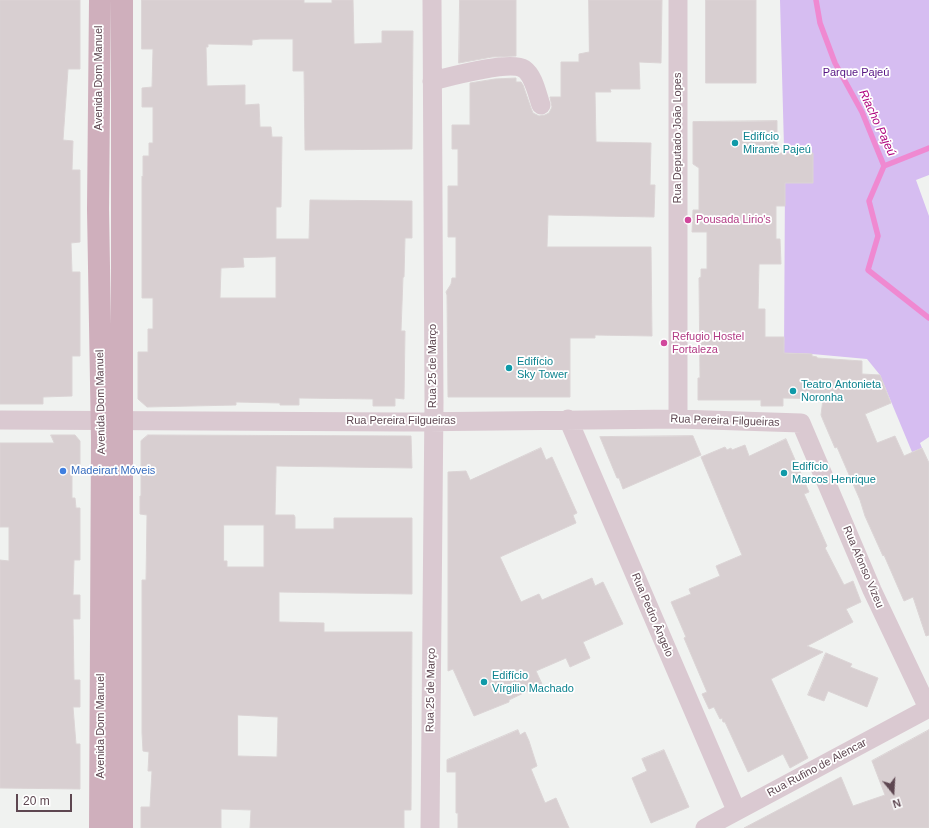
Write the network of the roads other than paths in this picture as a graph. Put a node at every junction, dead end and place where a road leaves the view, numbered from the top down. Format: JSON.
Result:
{"nodes":[{"id":1,"x":100,"y":0,"type":"edge"},
{"id":2,"x":122,"y":0,"type":"edge"},
{"id":3,"x":432,"y":0,"type":"edge"},
{"id":4,"x":678,"y":0,"type":"edge"},
{"id":5,"x":432,"y":81,"type":"junction"},
{"id":6,"x":542,"y":105,"type":"dead end"},
{"id":7,"x":568,"y":419,"type":"junction"},
{"id":8,"x":0,"y":420,"type":"edge"},
{"id":9,"x":112,"y":420,"type":"junction"},
{"id":10,"x":678,"y":420,"type":"junction"},
{"id":11,"x":433,"y":422,"type":"junction"},
{"id":12,"x":801,"y":423,"type":"joint"},
{"id":13,"x":928,"y":708,"type":"edge"},
{"id":14,"x":736,"y":810,"type":"junction"},
{"id":15,"x":100,"y":828,"type":"edge"},
{"id":16,"x":122,"y":828,"type":"edge"},
{"id":17,"x":430,"y":828,"type":"edge"},
{"id":18,"x":705,"y":828,"type":"edge"}],
"edges":[{"from":1,"to":9,"type":"main road","name":"Avenida Dom Manuel"},
{"from":2,"to":9,"type":"main road","name":"Avenida Dom Manuel"},
{"from":3,"to":5,"type":"street","name":"Rua 25 de Março"},
{"from":4,"to":10,"type":"street","name":"Rua Deputado João Lopes"},
{"from":5,"to":6,"type":"street"},
{"from":5,"to":11,"type":"street","name":"Rua 25 de Março"},
{"from":7,"to":10,"type":"street","name":"Rua Pereira Filgueiras"},
{"from":7,"to":11,"type":"street","name":"Rua Pereira Filgueiras"},
{"from":7,"to":14,"type":"street","name":"Rua Pedro Ângelo"},
{"from":8,"to":9,"type":"street","name":"Rua Pereira Filgueiras"},
{"from":9,"to":11,"type":"street","name":"Rua Pereira Filgueiras"},
{"from":9,"to":15,"type":"main road","name":"Avenida Dom Manuel"},
{"from":9,"to":16,"type":"main road","name":"Avenida Dom Manuel"},
{"from":10,"to":12,"type":"street","name":"Rua Pereira Filgueiras"},
{"from":11,"to":17,"type":"street","name":"Rua 25 de Março"},
{"from":12,"to":13,"type":"street","name":"Rua Afonso Vizeu"},
{"from":13,"to":14,"type":"street","name":"Rua Rufino de Alencar"},
{"from":14,"to":18,"type":"street","name":"Rua Rufino de Alencar"}]}
